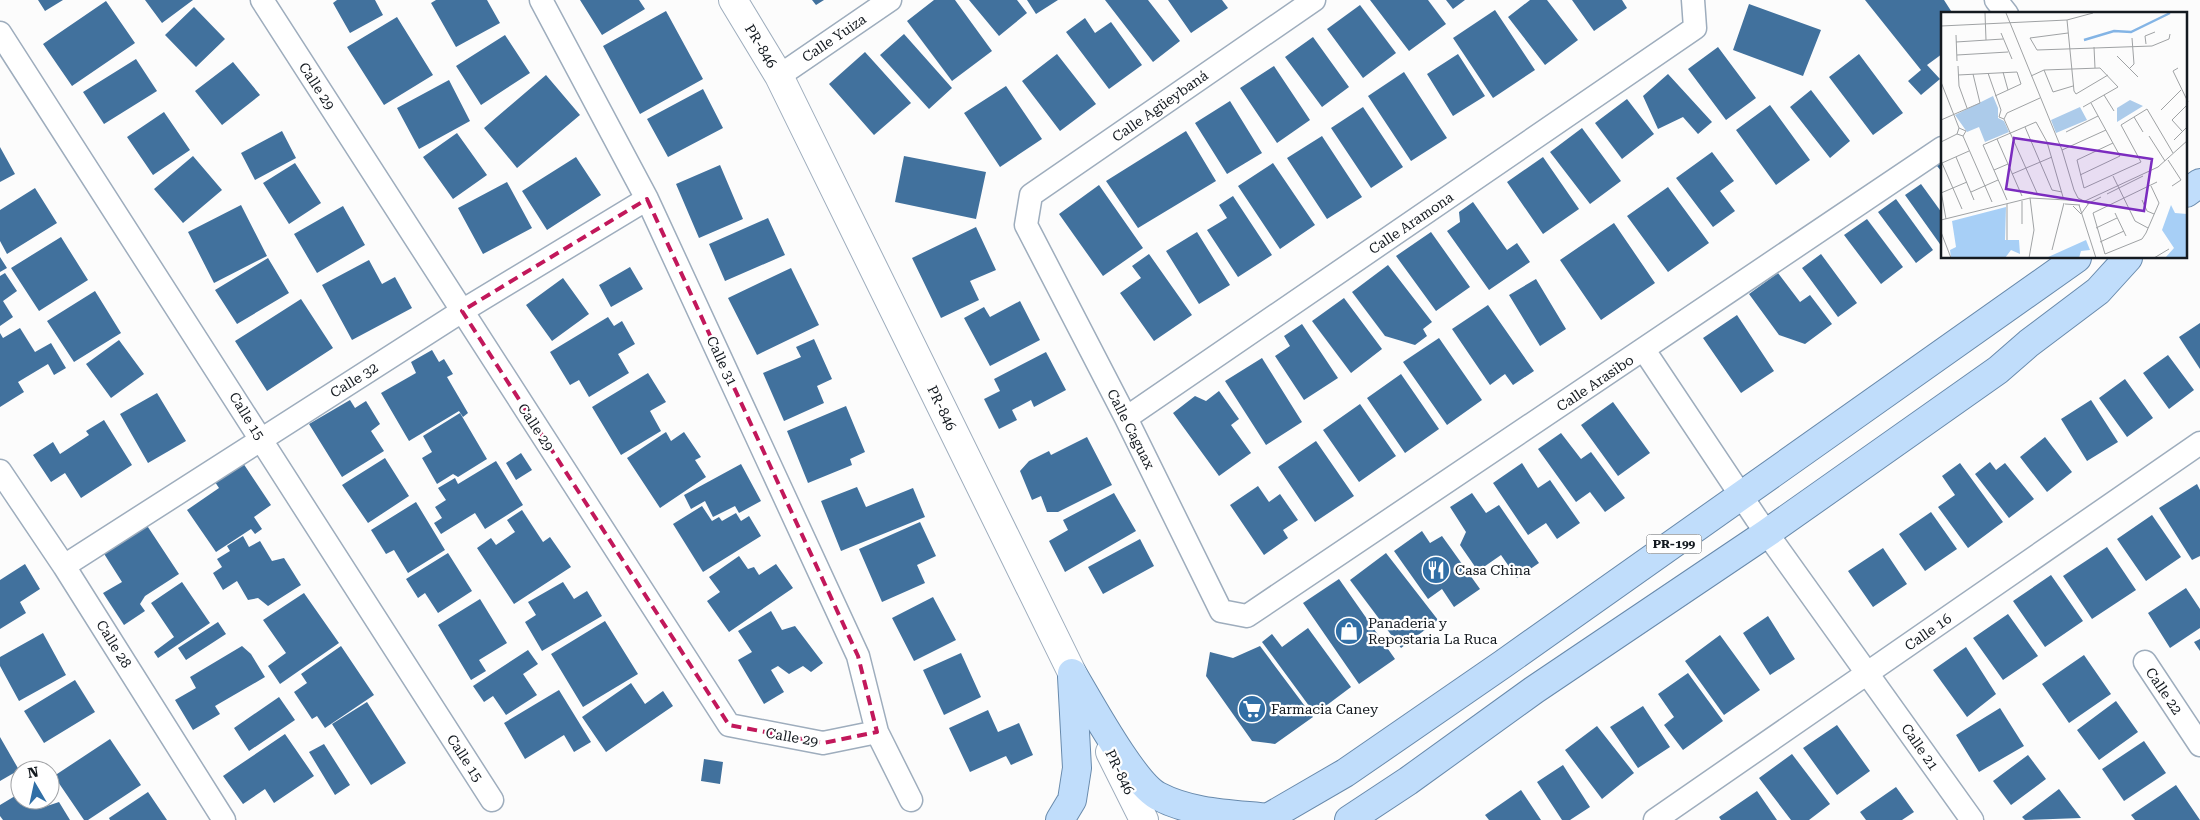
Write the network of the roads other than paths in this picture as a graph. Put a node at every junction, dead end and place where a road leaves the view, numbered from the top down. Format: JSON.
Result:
{"nodes":[{"id":1,"x":262,"y":0,"type":"edge"},
{"id":2,"x":541,"y":0,"type":"edge"},
{"id":3,"x":733,"y":0,"type":"edge"},
{"id":4,"x":890,"y":0,"type":"edge"},
{"id":5,"x":1314,"y":0,"type":"edge"},
{"id":6,"x":1693,"y":0,"type":"edge"},
{"id":7,"x":1996,"y":0,"type":"edge"},
{"id":8,"x":2005,"y":12,"type":"edge"},
{"id":9,"x":0,"y":34,"type":"edge"},
{"id":10,"x":778,"y":76,"type":"junction"},
{"id":11,"x":1941,"y":149,"type":"edge"},
{"id":12,"x":2200,"y":183,"type":"edge"},
{"id":13,"x":2188,"y":192,"type":"edge"},
{"id":14,"x":647,"y":199,"type":"junction"},
{"id":15,"x":1026,"y":225,"type":"joint"},
{"id":16,"x":2076,"y":259,"type":"edge"},
{"id":17,"x":2127,"y":259,"type":"edge"},
{"id":18,"x":462,"y":312,"type":"junction"},
{"id":19,"x":1644,"y":350,"type":"junction"},
{"id":20,"x":1126,"y":418,"type":"junction"},
{"id":21,"x":261,"y":439,"type":"junction"},
{"id":22,"x":2200,"y":443,"type":"edge"},
{"id":23,"x":0,"y":471,"type":"edge"},
{"id":24,"x":1742,"y":496,"type":"junction"},
{"id":25,"x":1767,"y":533,"type":"junction"},
{"id":26,"x":64,"y":566,"type":"junction"},
{"id":27,"x":1247,"y":616,"type":"joint"},
{"id":28,"x":2145,"y":662,"type":"dead end"},
{"id":29,"x":1072,"y":673,"type":"junction"},
{"id":30,"x":1868,"y":673,"type":"junction"},
{"id":31,"x":877,"y":732,"type":"junction"},
{"id":32,"x":2200,"y":744,"type":"edge"},
{"id":33,"x":492,"y":800,"type":"dead end"},
{"id":34,"x":911,"y":800,"type":"dead end"},
{"id":35,"x":1267,"y":819,"type":"edge"},
{"id":36,"x":224,"y":820,"type":"edge"},
{"id":37,"x":1060,"y":820,"type":"edge"},
{"id":38,"x":1144,"y":820,"type":"edge"},
{"id":39,"x":1349,"y":820,"type":"edge"},
{"id":40,"x":1655,"y":820,"type":"edge"},
{"id":41,"x":1972,"y":820,"type":"edge"}],
"edges":[{"from":1,"to":18,"type":"street","name":"Calle 29"},
{"from":2,"to":14,"type":"street","name":"Calle 31"},
{"from":3,"to":10,"type":"street","name":"PR-846","number":"PR-846"},
{"from":4,"to":10,"type":"street","name":"Calle Yuiza"},
{"from":5,"to":15,"type":"street","name":"Calle Agüeybaná"},
{"from":6,"to":20,"type":"street","name":"Calle Aramona"},
{"from":7,"to":8,"type":"street"},
{"from":9,"to":21,"type":"street","name":"Calle 15"},
{"from":10,"to":29,"type":"street","name":"PR-846","number":"PR-846"},
{"from":11,"to":19,"type":"street","name":"Calle Arasibo"},
{"from":12,"to":13,"type":"main road"},
{"from":14,"to":18,"type":"street","name":"Calle 32"},
{"from":14,"to":31,"type":"street","name":"Calle 31"},
{"from":15,"to":20,"type":"street","name":"Calle Caguax"},
{"from":16,"to":24,"type":"main road","number":"PR-199"},
{"from":17,"to":25,"type":"main road","number":"PR-199"},
{"from":18,"to":21,"type":"street","name":"Calle 32"},
{"from":18,"to":31,"type":"street","name":"Calle 29"},
{"from":19,"to":24,"type":"street","name":"Calle 21"},
{"from":19,"to":27,"type":"street","name":"Calle Arasibo"},
{"from":20,"to":27,"type":"street","name":"Calle Caguax"},
{"from":21,"to":26,"type":"street","name":"Calle 32"},
{"from":21,"to":33,"type":"street","name":"Calle 15"},
{"from":22,"to":30,"type":"street","name":"Calle 16"},
{"from":23,"to":26,"type":"street","name":"Calle 28"},
{"from":24,"to":25,"type":"street","name":"Calle 21"},
{"from":24,"to":35,"type":"main road","number":"PR-199"},
{"from":25,"to":30,"type":"street","name":"Calle 21"},
{"from":25,"to":39,"type":"main road","number":"PR-199"},
{"from":26,"to":36,"type":"street","name":"Calle 28"},
{"from":28,"to":32,"type":"street","name":"Calle 22"},
{"from":29,"to":35,"type":"main road"},
{"from":29,"to":37,"type":"main road"},
{"from":29,"to":38,"type":"street","name":"PR-846","number":"PR-846"},
{"from":30,"to":40,"type":"street","name":"Calle 16"},
{"from":30,"to":41,"type":"street","name":"Calle 21"},
{"from":31,"to":34,"type":"street","name":"Calle 31"}]}
